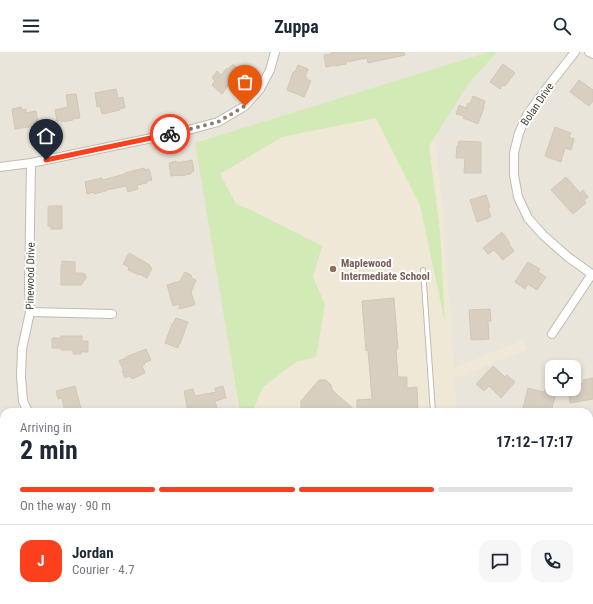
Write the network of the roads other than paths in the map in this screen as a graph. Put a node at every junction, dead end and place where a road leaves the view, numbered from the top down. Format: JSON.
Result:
{"nodes":[{"id":1,"x":275,"y":52,"type":"edge"},
{"id":2,"x":576,"y":52,"type":"edge"},
{"id":3,"x":589,"y":52,"type":"edge"},
{"id":4,"x":593,"y":54,"type":"edge"},
{"id":5,"x":31,"y":163,"type":"junction"},
{"id":6,"x":0,"y":167,"type":"edge"},
{"id":7,"x":422,"y":270,"type":"dead end"},
{"id":8,"x":592,"y":274,"type":"edge"},
{"id":9,"x":30,"y":312,"type":"junction"},
{"id":10,"x":112,"y":314,"type":"dead end"},
{"id":11,"x":552,"y":334,"type":"dead end"},
{"id":12,"x":26,"y":408,"type":"edge"},
{"id":13,"x":433,"y":408,"type":"edge"}],
"edges":[{"from":1,"to":5,"type":"street"},
{"from":2,"to":8,"type":"street","name":"Bolan Drive"},
{"from":3,"to":4,"type":"street"},
{"from":5,"to":6,"type":"street"},
{"from":5,"to":9,"type":"street","name":"Pinewood Drive"},
{"from":7,"to":13,"type":"lane"},
{"from":8,"to":11,"type":"street"},
{"from":9,"to":10,"type":"street"},
{"from":9,"to":12,"type":"street","name":"Pinewood Drive"}]}
